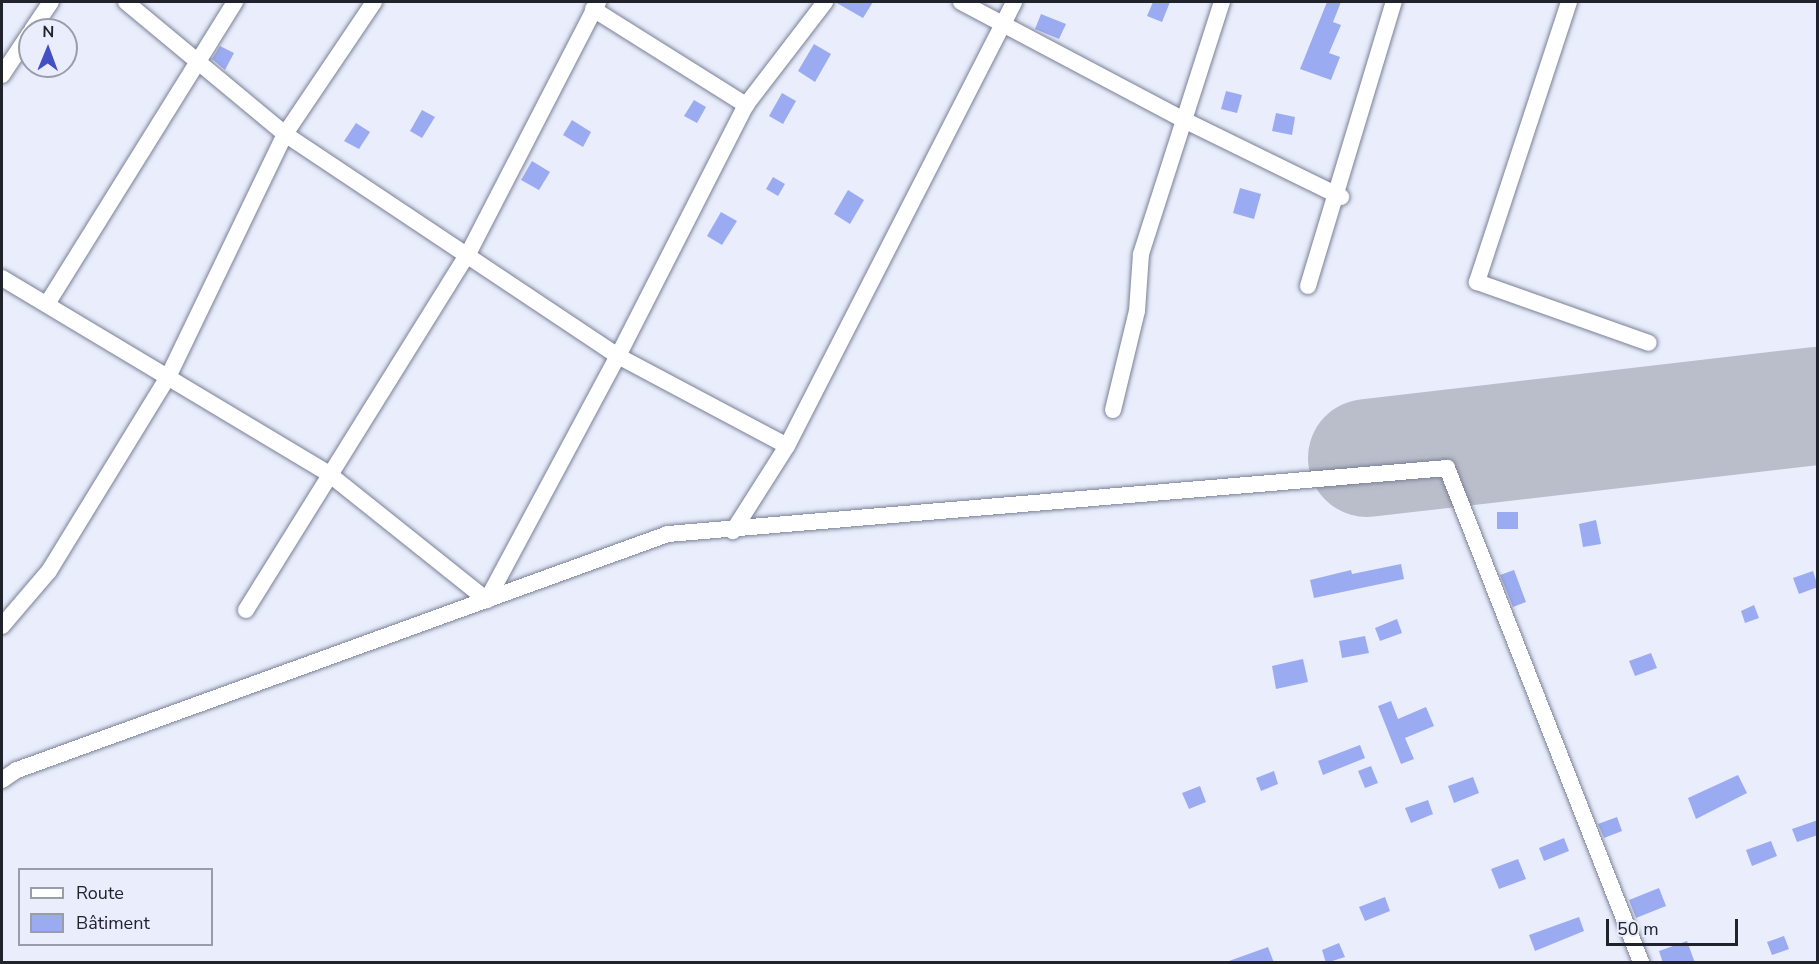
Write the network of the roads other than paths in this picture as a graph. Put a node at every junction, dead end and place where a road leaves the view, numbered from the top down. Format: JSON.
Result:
{"nodes":[{"id":1,"x":51,"y":2,"type":"edge"},
{"id":2,"x":126,"y":2,"type":"edge"},
{"id":3,"x":235,"y":2,"type":"edge"},
{"id":4,"x":374,"y":2,"type":"edge"},
{"id":5,"x":825,"y":2,"type":"edge"},
{"id":6,"x":962,"y":2,"type":"edge"},
{"id":7,"x":1014,"y":2,"type":"edge"},
{"id":8,"x":1222,"y":2,"type":"edge"},
{"id":9,"x":1394,"y":2,"type":"edge"},
{"id":10,"x":1569,"y":2,"type":"edge"},
{"id":11,"x":595,"y":5,"type":"edge"},
{"id":12,"x":40,"y":18,"type":"edge"},
{"id":13,"x":1003,"y":23,"type":"junction"},
{"id":14,"x":18,"y":51,"type":"edge"},
{"id":15,"x":200,"y":60,"type":"junction"},
{"id":16,"x":2,"y":75,"type":"edge"},
{"id":17,"x":746,"y":105,"type":"junction"},
{"id":18,"x":1184,"y":120,"type":"junction"},
{"id":19,"x":285,"y":134,"type":"junction"},
{"id":20,"x":1339,"y":196,"type":"junction"},
{"id":21,"x":468,"y":254,"type":"junction"},
{"id":22,"x":2,"y":278,"type":"edge"},
{"id":23,"x":1308,"y":286,"type":"dead end"},
{"id":24,"x":47,"y":304,"type":"junction"},
{"id":25,"x":1649,"y":343,"type":"dead end"},
{"id":26,"x":618,"y":356,"type":"junction"},
{"id":27,"x":169,"y":375,"type":"junction"},
{"id":28,"x":1113,"y":410,"type":"dead end"},
{"id":29,"x":788,"y":446,"type":"junction"},
{"id":30,"x":329,"y":474,"type":"junction"},
{"id":31,"x":733,"y":531,"type":"junction"},
{"id":32,"x":487,"y":600,"type":"junction"},
{"id":33,"x":246,"y":610,"type":"dead end"},
{"id":34,"x":2,"y":626,"type":"edge"},
{"id":35,"x":2,"y":780,"type":"edge"},
{"id":36,"x":1641,"y":963,"type":"edge"}],
"edges":[{"from":1,"to":12,"type":"street"},
{"from":2,"to":15,"type":"street"},
{"from":3,"to":15,"type":"street"},
{"from":4,"to":19,"type":"street"},
{"from":5,"to":17,"type":"street"},
{"from":6,"to":13,"type":"street"},
{"from":7,"to":13,"type":"street"},
{"from":8,"to":18,"type":"street"},
{"from":9,"to":20,"type":"street"},
{"from":10,"to":25,"type":"street"},
{"from":11,"to":17,"type":"street"},
{"from":11,"to":21,"type":"street"},
{"from":13,"to":18,"type":"street"},
{"from":13,"to":29,"type":"street"},
{"from":14,"to":16,"type":"street"},
{"from":15,"to":19,"type":"street"},
{"from":15,"to":24,"type":"street"},
{"from":17,"to":26,"type":"street"},
{"from":18,"to":20,"type":"street"},
{"from":18,"to":28,"type":"street"},
{"from":19,"to":21,"type":"street"},
{"from":19,"to":27,"type":"street"},
{"from":20,"to":23,"type":"street"},
{"from":21,"to":26,"type":"street"},
{"from":21,"to":30,"type":"street"},
{"from":22,"to":24,"type":"street"},
{"from":24,"to":27,"type":"street"},
{"from":26,"to":29,"type":"street"},
{"from":26,"to":32,"type":"street"},
{"from":27,"to":30,"type":"street"},
{"from":27,"to":34,"type":"street"},
{"from":29,"to":31,"type":"street"},
{"from":30,"to":32,"type":"street"},
{"from":30,"to":33,"type":"street"},
{"from":31,"to":32,"type":"street"},
{"from":31,"to":36,"type":"street"},
{"from":32,"to":35,"type":"street"}]}
